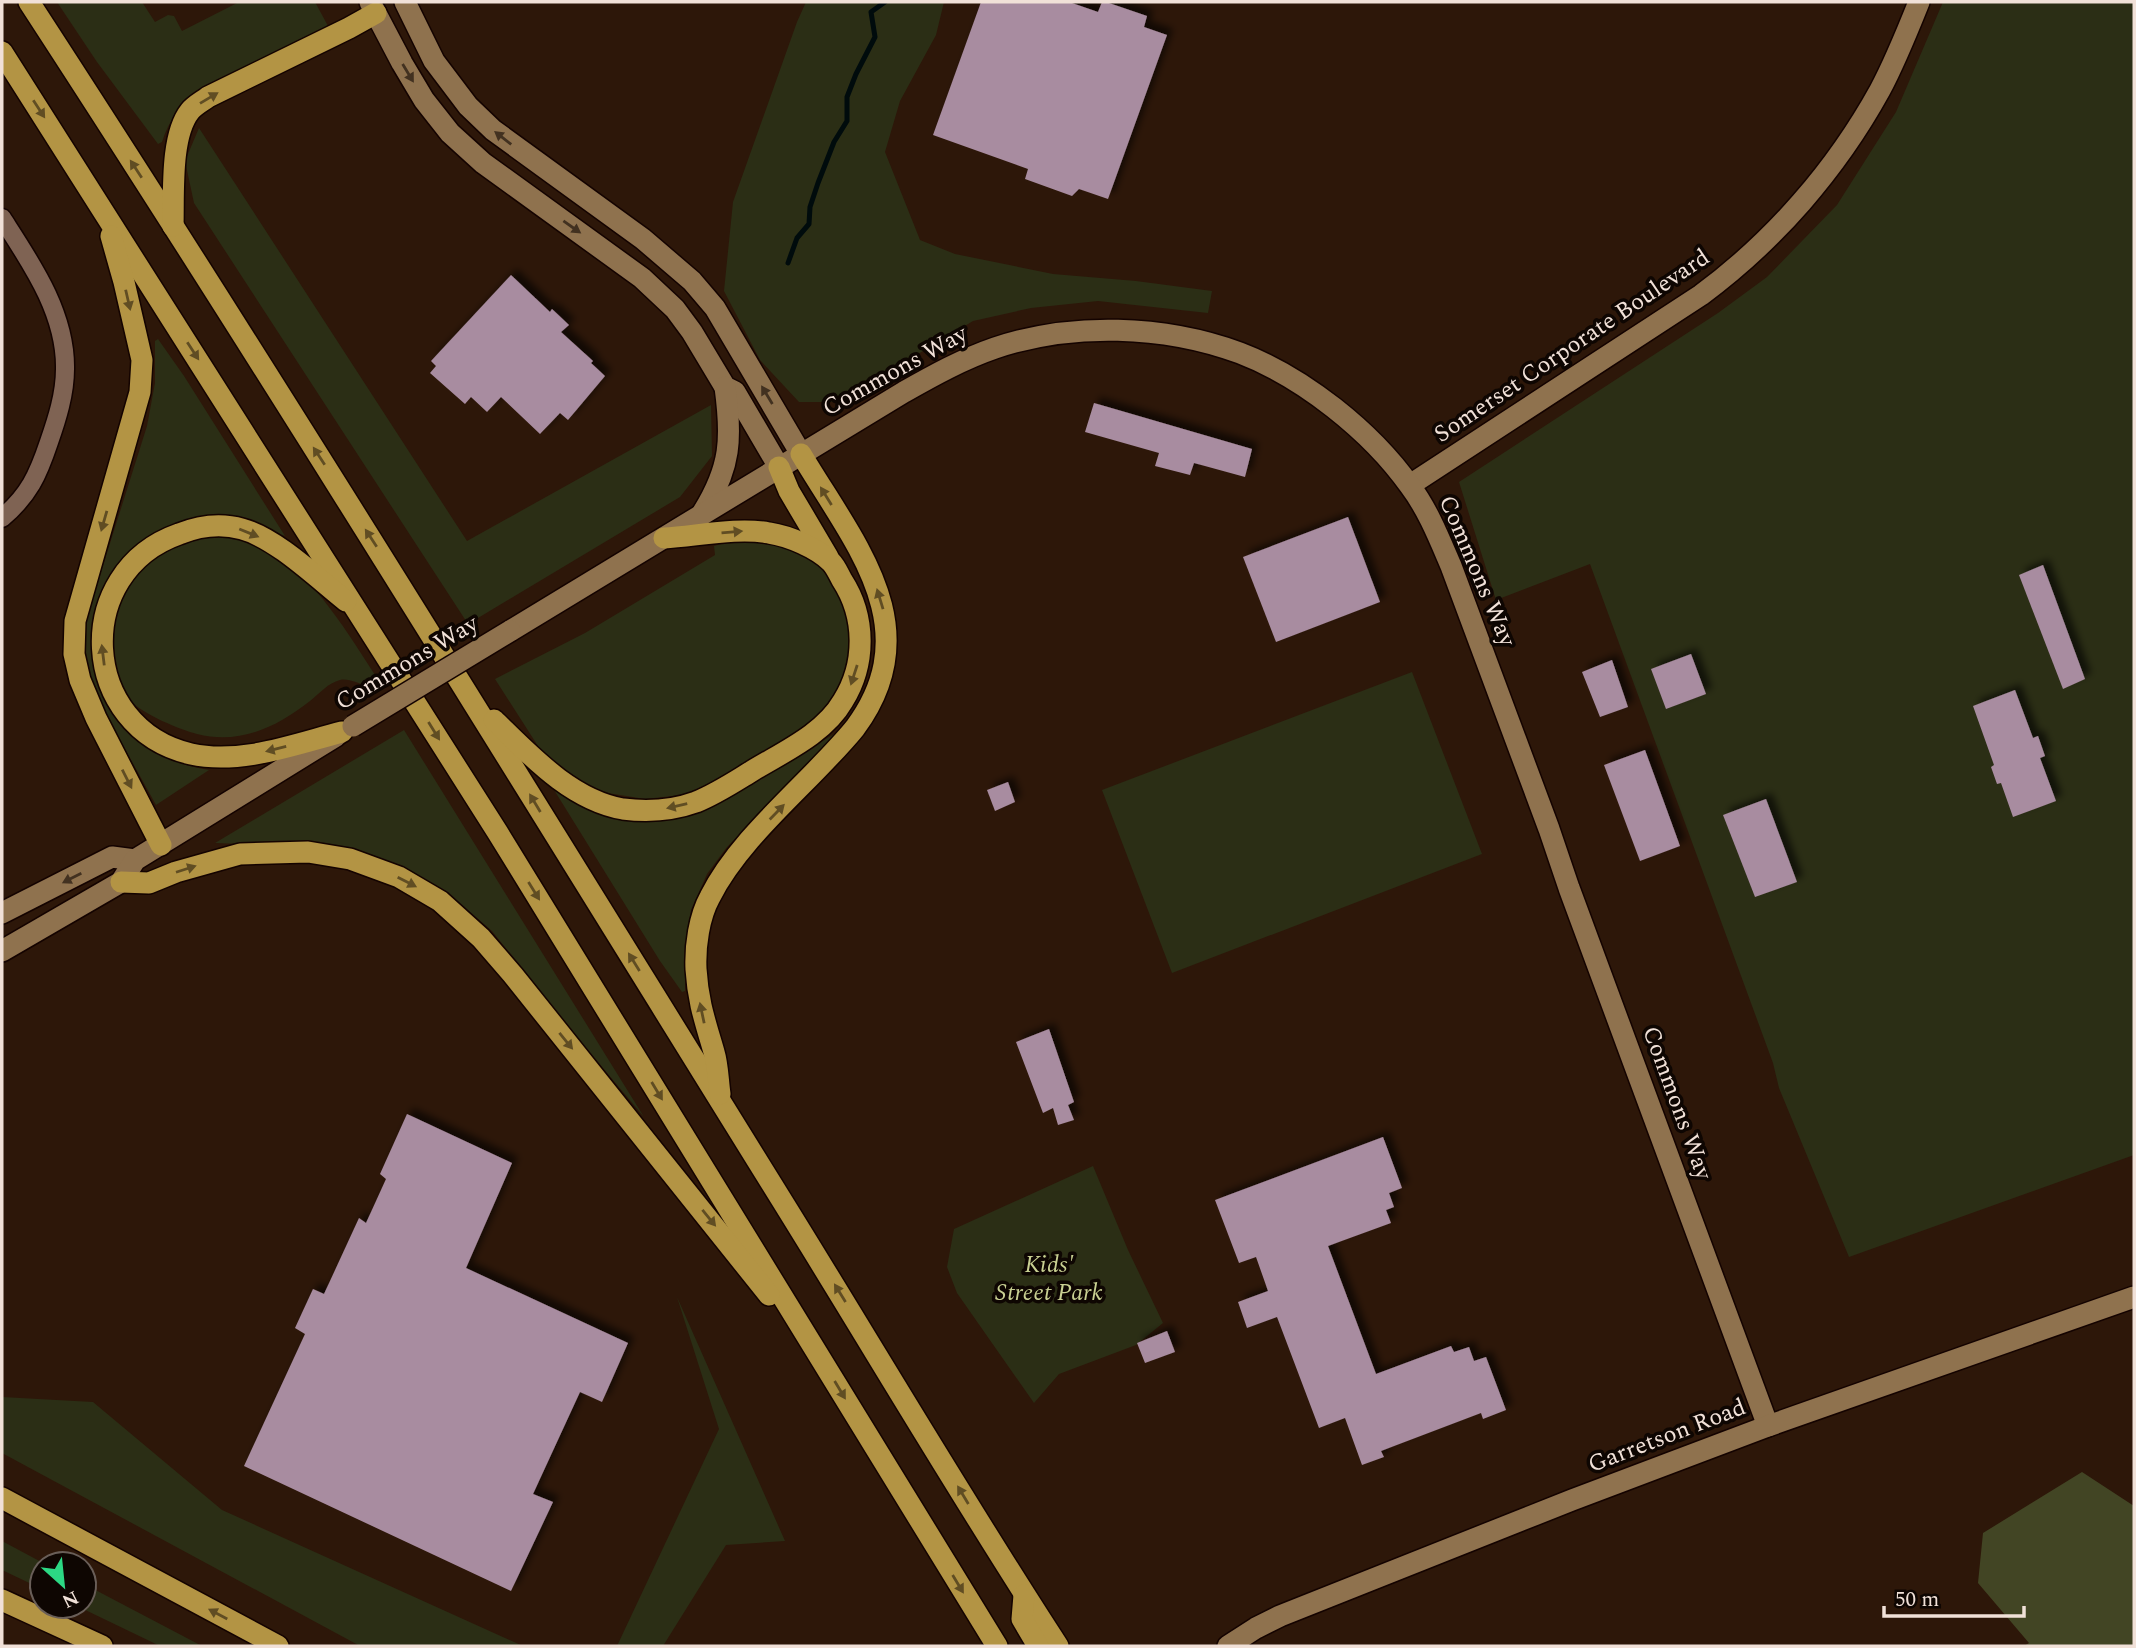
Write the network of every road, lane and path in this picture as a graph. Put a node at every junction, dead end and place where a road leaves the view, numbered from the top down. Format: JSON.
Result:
{"nodes":[{"id":1,"x":29,"y":2,"type":"edge"},
{"id":2,"x":405,"y":2,"type":"edge"},
{"id":3,"x":1919,"y":2,"type":"edge"},
{"id":4,"x":373,"y":7,"type":"edge"},
{"id":5,"x":2,"y":52,"type":"edge"},
{"id":6,"x":103,"y":211,"type":"junction"},
{"id":7,"x":2,"y":218,"type":"edge"},
{"id":8,"x":173,"y":226,"type":"junction"},
{"id":9,"x":725,"y":387,"type":"junction"},
{"id":10,"x":801,"y":454,"type":"junction"},
{"id":11,"x":779,"y":467,"type":"junction"},
{"id":12,"x":1410,"y":485,"type":"junction"},
{"id":13,"x":2,"y":517,"type":"edge"},
{"id":14,"x":699,"y":517,"type":"junction"},
{"id":15,"x":664,"y":538,"type":"junction"},
{"id":16,"x":831,"y":563,"type":"junction"},
{"id":17,"x":359,"y":611,"type":"junction"},
{"id":18,"x":470,"y":696,"type":"junction"},
{"id":19,"x":348,"y":729,"type":"junction"},
{"id":20,"x":161,"y":845,"type":"junction"},
{"id":21,"x":135,"y":860,"type":"junction"},
{"id":22,"x":121,"y":882,"type":"junction"},
{"id":23,"x":2,"y":913,"type":"edge"},
{"id":24,"x":2,"y":951,"type":"edge"},
{"id":25,"x":722,"y":1103,"type":"junction"},
{"id":26,"x":2134,"y":1297,"type":"edge"},
{"id":27,"x":814,"y":1348,"type":"junction"},
{"id":28,"x":1769,"y":1426,"type":"junction"},
{"id":29,"x":2,"y":1498,"type":"edge"},
{"id":30,"x":1024,"y":1595,"type":"junction"},
{"id":31,"x":2,"y":1600,"type":"edge"},
{"id":32,"x":102,"y":1646,"type":"edge"},
{"id":33,"x":278,"y":1646,"type":"edge"},
{"id":34,"x":997,"y":1646,"type":"edge"},
{"id":35,"x":1038,"y":1646,"type":"edge"},
{"id":36,"x":1058,"y":1646,"type":"edge"},
{"id":37,"x":1227,"y":1646,"type":"edge"}],
"edges":[{"from":8,"to":1,"type":"highway","one_way":true},
{"from":10,"to":2,"type":"street","one_way":true},
{"from":3,"to":12,"type":"street","name":"Somerset Corporate Boulevard"},
{"from":8,"to":4,"type":"highway","one_way":true},
{"from":4,"to":9,"type":"street","one_way":true},
{"from":5,"to":6,"type":"highway","one_way":true},
{"from":6,"to":17,"type":"highway","one_way":true},
{"from":6,"to":20,"type":"highway","one_way":true},
{"from":7,"to":13,"type":"street"},
{"from":18,"to":8,"type":"highway","one_way":true},
{"from":9,"to":11,"type":"street"},
{"from":9,"to":14,"type":"street"},
{"from":10,"to":11,"type":"street","name":"Commons Way"},
{"from":10,"to":12,"type":"street","name":"Commons Way"},
{"from":25,"to":10,"type":"highway","one_way":true},
{"from":11,"to":14,"type":"street","name":"Commons Way"},
{"from":11,"to":16,"type":"highway"},
{"from":12,"to":28,"type":"street","name":"Commons Way"},
{"from":14,"to":15,"type":"street","name":"Commons Way"},
{"from":15,"to":16,"type":"highway","one_way":true},
{"from":15,"to":19,"type":"street","name":"Commons Way","bridge":true},
{"from":16,"to":18,"type":"highway","one_way":true},
{"from":19,"to":17,"type":"highway","one_way":true},
{"from":17,"to":27,"type":"highway","one_way":true},
{"from":25,"to":18,"type":"highway","one_way":true},
{"from":19,"to":20,"type":"street","name":"Commons Way"},
{"from":20,"to":21,"type":"street","name":"Commons Way"},
{"from":21,"to":22,"type":"street","name":"Commons Way"},
{"from":21,"to":23,"type":"street","name":"Commons Way","one_way":true},
{"from":22,"to":24,"type":"street","name":"Commons Way"},
{"from":22,"to":27,"type":"highway","one_way":true},
{"from":30,"to":25,"type":"highway","one_way":true},
{"from":26,"to":28,"type":"street","name":"Garretson Road"},
{"from":27,"to":34,"type":"highway","one_way":true},
{"from":28,"to":37,"type":"street","name":"Garretson Road"},
{"from":33,"to":29,"type":"highway","one_way":true},
{"from":30,"to":35,"type":"highway"},
{"from":30,"to":36,"type":"highway"},
{"from":31,"to":32,"type":"highway"}]}
